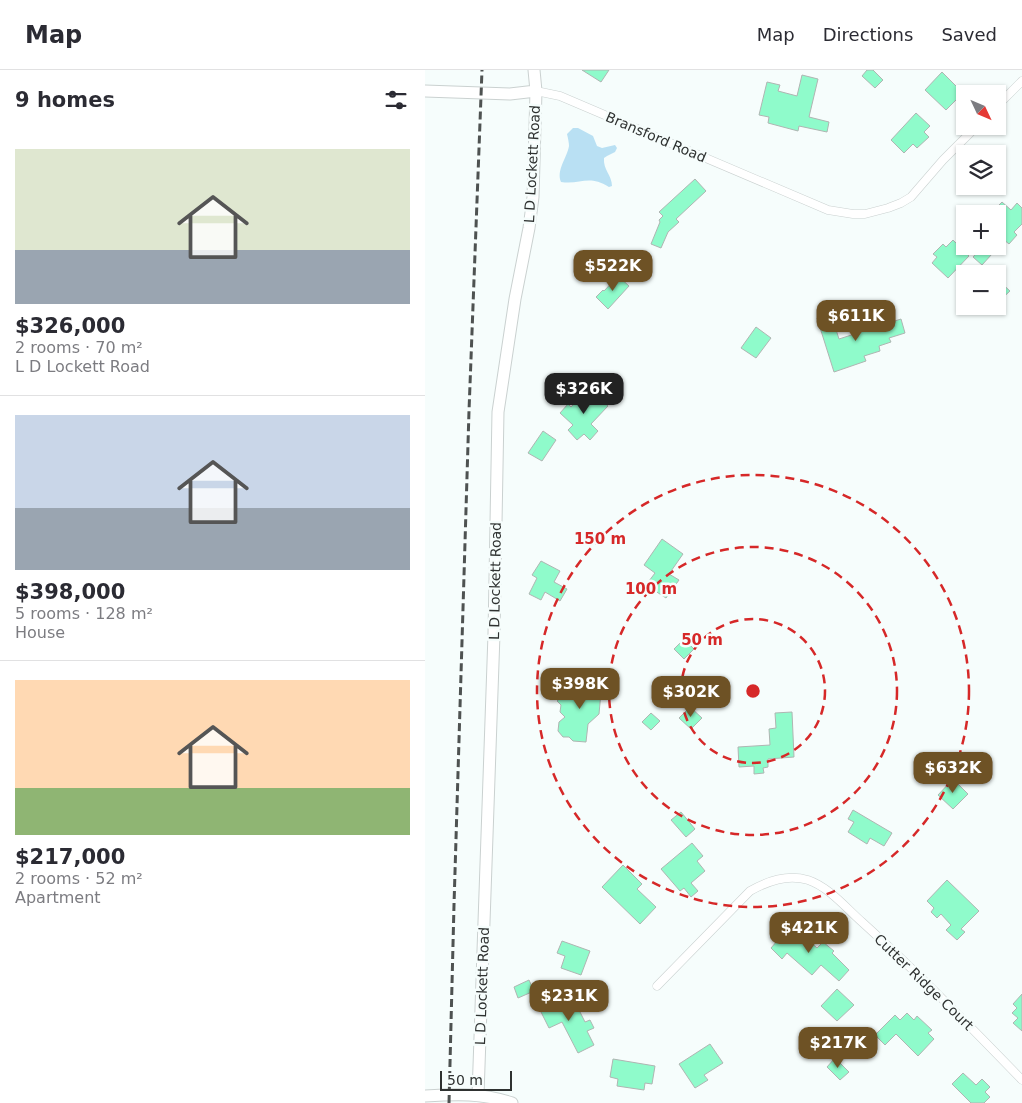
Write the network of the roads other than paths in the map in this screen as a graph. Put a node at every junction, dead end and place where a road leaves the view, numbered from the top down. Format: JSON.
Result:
{"nodes":[{"id":1,"x":534,"y":70,"type":"edge"},
{"id":2,"x":1022,"y":81,"type":"edge"},
{"id":3,"x":536,"y":91,"type":"junction"},
{"id":4,"x":425,"y":92,"type":"edge"},
{"id":5,"x":1006,"y":97,"type":"edge"},
{"id":6,"x":968,"y":135,"type":"edge"},
{"id":7,"x":657,"y":986,"type":"dead end"},
{"id":8,"x":1022,"y":1080,"type":"edge"},
{"id":9,"x":478,"y":1095,"type":"junction"},
{"id":10,"x":425,"y":1096,"type":"edge"},
{"id":11,"x":512,"y":1103,"type":"edge"}],
"edges":[{"from":1,"to":3,"type":"main road","name":"L D Lockett Road"},
{"from":2,"to":5,"type":"street"},
{"from":3,"to":4,"type":"main road","name":"Bransford Road"},
{"from":3,"to":6,"type":"street","name":"Bransford Road"},
{"from":3,"to":9,"type":"main road","name":"L D Lockett Road"},
{"from":7,"to":8,"type":"street","name":"Cutter Ridge Court"},
{"from":9,"to":10,"type":"main road"},
{"from":9,"to":11,"type":"main road"}]}
